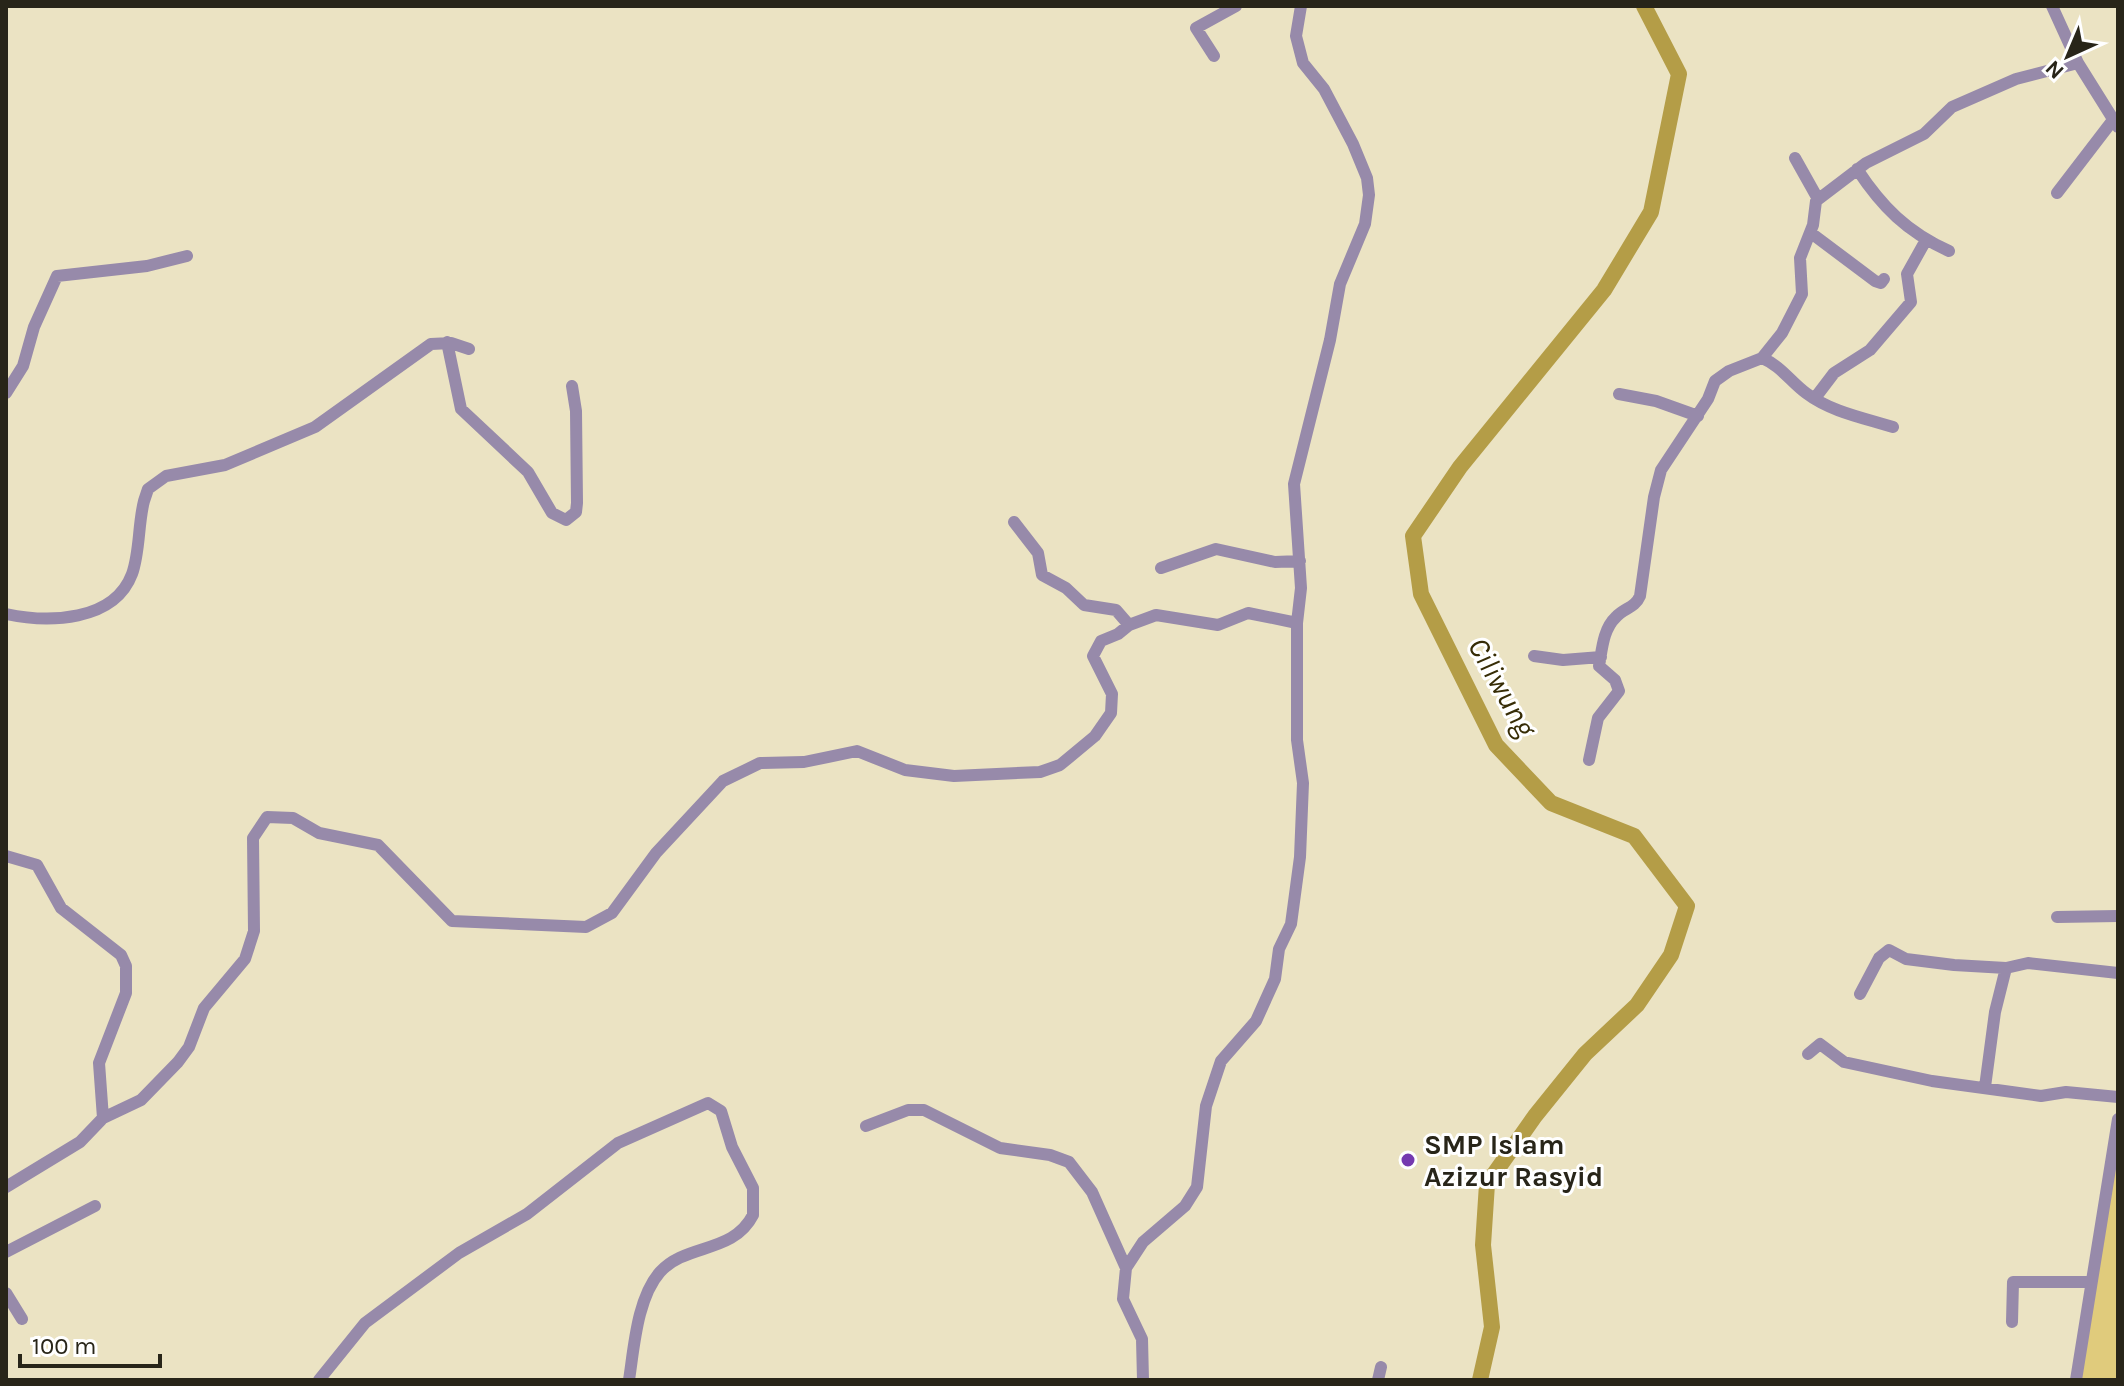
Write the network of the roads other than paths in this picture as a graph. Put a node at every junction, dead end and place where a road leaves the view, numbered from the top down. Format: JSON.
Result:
{"nodes":[{"id":1,"x":1236,"y":6,"type":"edge"},
{"id":2,"x":1301,"y":6,"type":"edge"},
{"id":3,"x":2052,"y":6,"type":"edge"},
{"id":4,"x":1214,"y":56,"type":"dead end"},
{"id":5,"x":2078,"y":63,"type":"junction"},
{"id":6,"x":2116,"y":123,"type":"edge"},
{"id":7,"x":1795,"y":158,"type":"dead end"},
{"id":8,"x":1857,"y":169,"type":"junction"},
{"id":9,"x":2057,"y":193,"type":"dead end"},
{"id":10,"x":1818,"y":199,"type":"junction"},
{"id":11,"x":1811,"y":233,"type":"junction"},
{"id":12,"x":1926,"y":240,"type":"junction"},
{"id":13,"x":1949,"y":251,"type":"dead end"},
{"id":14,"x":187,"y":256,"type":"dead end"},
{"id":15,"x":1884,"y":279,"type":"dead end"},
{"id":16,"x":447,"y":342,"type":"junction"},
{"id":17,"x":469,"y":349,"type":"dead end"},
{"id":18,"x":1762,"y":358,"type":"junction"},
{"id":19,"x":572,"y":386,"type":"dead end"},
{"id":20,"x":6,"y":393,"type":"edge"},
{"id":21,"x":1619,"y":394,"type":"dead end"},
{"id":22,"x":1815,"y":398,"type":"junction"},
{"id":23,"x":1698,"y":416,"type":"junction"},
{"id":24,"x":1893,"y":427,"type":"dead end"},
{"id":25,"x":1014,"y":522,"type":"dead end"},
{"id":26,"x":1300,"y":561,"type":"junction"},
{"id":27,"x":1161,"y":568,"type":"dead end"},
{"id":28,"x":6,"y":614,"type":"edge"},
{"id":29,"x":1297,"y":623,"type":"junction"},
{"id":30,"x":1129,"y":625,"type":"junction"},
{"id":31,"x":1534,"y":656,"type":"dead end"},
{"id":32,"x":1601,"y":657,"type":"junction"},
{"id":33,"x":1589,"y":760,"type":"dead end"},
{"id":34,"x":6,"y":856,"type":"edge"},
{"id":35,"x":2118,"y":916,"type":"edge"},
{"id":36,"x":2057,"y":917,"type":"dead end"},
{"id":37,"x":2006,"y":968,"type":"junction"},
{"id":38,"x":2118,"y":973,"type":"edge"},
{"id":39,"x":1860,"y":994,"type":"dead end"},
{"id":40,"x":1808,"y":1054,"type":"dead end"},
{"id":41,"x":1985,"y":1087,"type":"junction"},
{"id":42,"x":2118,"y":1097,"type":"edge"},
{"id":43,"x":103,"y":1118,"type":"junction"},
{"id":44,"x":2118,"y":1119,"type":"edge"},
{"id":45,"x":866,"y":1126,"type":"dead end"},
{"id":46,"x":6,"y":1187,"type":"edge"},
{"id":47,"x":95,"y":1206,"type":"dead end"},
{"id":48,"x":6,"y":1252,"type":"edge"},
{"id":49,"x":1126,"y":1268,"type":"junction"},
{"id":50,"x":2091,"y":1282,"type":"junction"},
{"id":51,"x":6,"y":1293,"type":"edge"},
{"id":52,"x":22,"y":1319,"type":"dead end"},
{"id":53,"x":2012,"y":1322,"type":"dead end"},
{"id":54,"x":319,"y":1380,"type":"edge"},
{"id":55,"x":629,"y":1380,"type":"edge"},
{"id":56,"x":1143,"y":1380,"type":"edge"},
{"id":57,"x":2076,"y":1380,"type":"edge"}],
"edges":[{"from":1,"to":4,"type":"street"},
{"from":2,"to":26,"type":"street"},
{"from":3,"to":5,"type":"street"},
{"from":5,"to":6,"type":"street"},
{"from":5,"to":8,"type":"street"},
{"from":6,"to":9,"type":"street"},
{"from":7,"to":10,"type":"street"},
{"from":8,"to":10,"type":"street"},
{"from":8,"to":12,"type":"street"},
{"from":10,"to":11,"type":"street"},
{"from":11,"to":15,"type":"street"},
{"from":11,"to":18,"type":"street"},
{"from":12,"to":13,"type":"street"},
{"from":12,"to":22,"type":"street"},
{"from":14,"to":20,"type":"street"},
{"from":16,"to":17,"type":"street"},
{"from":16,"to":19,"type":"street"},
{"from":16,"to":28,"type":"street"},
{"from":18,"to":22,"type":"street"},
{"from":18,"to":23,"type":"street"},
{"from":21,"to":23,"type":"street"},
{"from":22,"to":24,"type":"street"},
{"from":23,"to":32,"type":"street"},
{"from":25,"to":30,"type":"street"},
{"from":26,"to":27,"type":"street"},
{"from":26,"to":29,"type":"street"},
{"from":29,"to":30,"type":"street"},
{"from":29,"to":49,"type":"street"},
{"from":30,"to":43,"type":"street"},
{"from":31,"to":32,"type":"street"},
{"from":32,"to":33,"type":"street"},
{"from":34,"to":43,"type":"street"},
{"from":35,"to":36,"type":"street"},
{"from":37,"to":38,"type":"street"},
{"from":37,"to":39,"type":"street"},
{"from":37,"to":41,"type":"street"},
{"from":40,"to":41,"type":"street"},
{"from":41,"to":42,"type":"street"},
{"from":43,"to":46,"type":"street"},
{"from":44,"to":50,"type":"street"},
{"from":45,"to":49,"type":"street"},
{"from":47,"to":48,"type":"street"},
{"from":49,"to":56,"type":"street"},
{"from":50,"to":53,"type":"street"},
{"from":50,"to":57,"type":"street"},
{"from":51,"to":52,"type":"street"},
{"from":54,"to":55,"type":"street"}]}
